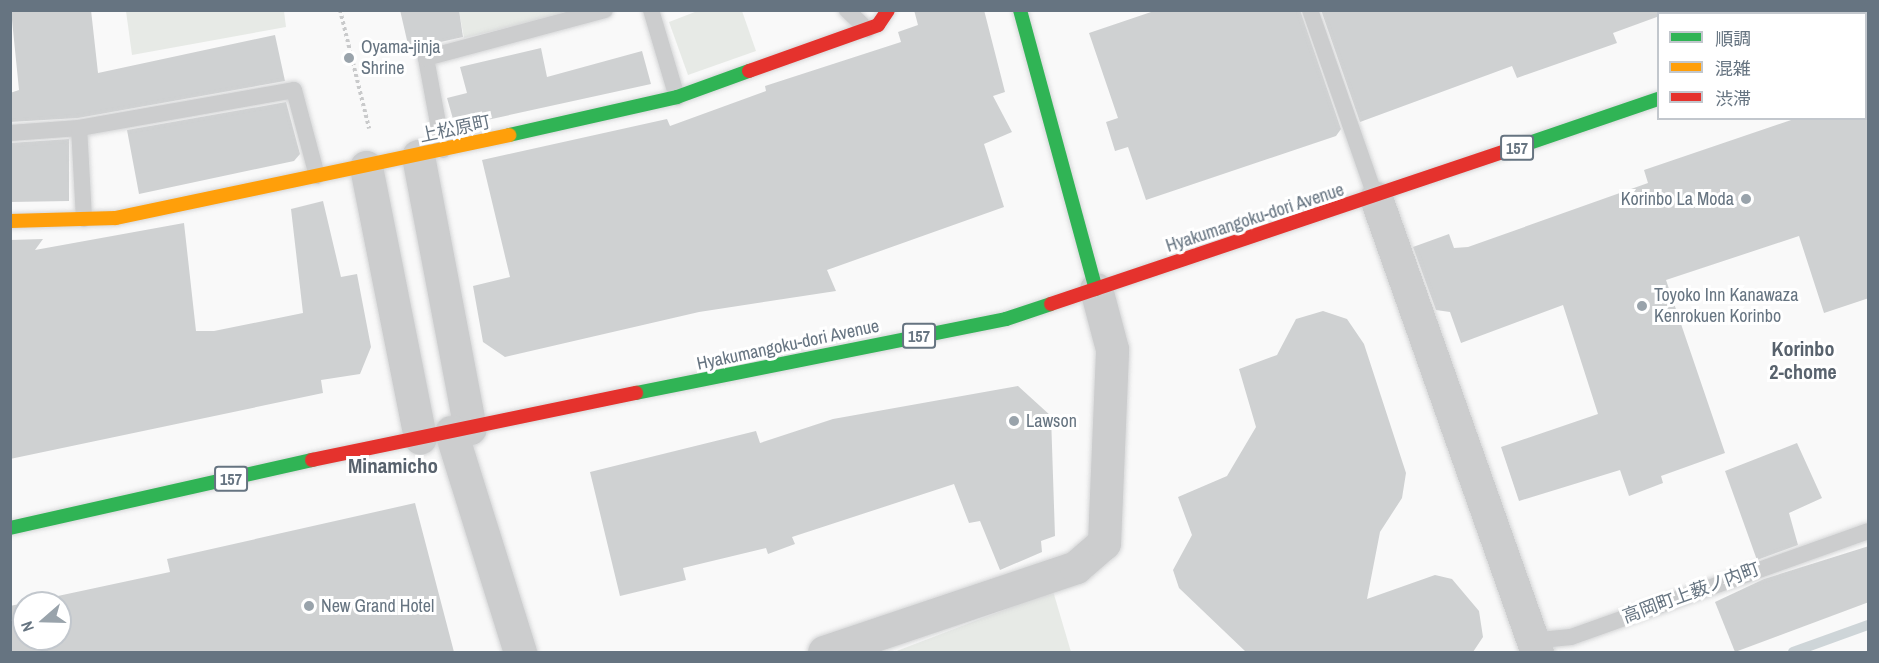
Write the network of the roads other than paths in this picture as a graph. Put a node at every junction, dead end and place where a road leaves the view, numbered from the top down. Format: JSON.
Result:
{"nodes":[{"id":1,"x":605,"y":10,"type":"edge"},
{"id":2,"x":651,"y":10,"type":"edge"},
{"id":3,"x":847,"y":10,"type":"edge"},
{"id":4,"x":888,"y":10,"type":"edge"},
{"id":5,"x":1020,"y":10,"type":"edge"},
{"id":6,"x":1310,"y":10,"type":"edge"},
{"id":7,"x":867,"y":29,"type":"junction"},
{"id":8,"x":677,"y":98,"type":"junction"},
{"id":9,"x":1657,"y":100,"type":"edge"},
{"id":10,"x":79,"y":128,"type":"junction"},
{"id":11,"x":10,"y":133,"type":"edge"},
{"id":12,"x":430,"y":153,"type":"junction"},
{"id":13,"x":371,"y":165,"type":"junction"},
{"id":14,"x":317,"y":176,"type":"junction"},
{"id":15,"x":1376,"y":198,"type":"junction"},
{"id":16,"x":84,"y":219,"type":"junction"},
{"id":17,"x":10,"y":221,"type":"edge"},
{"id":18,"x":1096,"y":289,"type":"junction"},
{"id":19,"x":447,"y":433,"type":"junction"},
{"id":20,"x":10,"y":528,"type":"edge"},
{"id":21,"x":1869,"y":531,"type":"edge"},
{"id":22,"x":1528,"y":649,"type":"edge"},
{"id":23,"x":520,"y":652,"type":"edge"},
{"id":24,"x":824,"y":652,"type":"edge"}],
"edges":[{"from":1,"to":12,"type":"lane"},
{"from":2,"to":8,"type":"lane"},
{"from":3,"to":7,"type":"lane"},
{"from":4,"to":7,"type":"main road","name":"上松原町"},
{"from":5,"to":18,"type":"main road"},
{"from":6,"to":15,"type":"lane"},
{"from":7,"to":8,"type":"main road","name":"上松原町"},
{"from":8,"to":12,"type":"main road","name":"上松原町"},
{"from":9,"to":15,"type":"main road","name":"Hyakumangoku-dori Avenue","number":"157"},
{"from":10,"to":11,"type":"lane"},
{"from":10,"to":14,"type":"lane"},
{"from":10,"to":16,"type":"lane"},
{"from":12,"to":13,"type":"main road","name":"上松原町"},
{"from":12,"to":19,"type":"street"},
{"from":13,"to":14,"type":"main road","name":"上松原町"},
{"from":13,"to":19,"type":"street"},
{"from":14,"to":16,"type":"main road","name":"上松原町"},
{"from":15,"to":18,"type":"main road","name":"Hyakumangoku-dori Avenue","number":"157"},
{"from":15,"to":22,"type":"street"},
{"from":16,"to":17,"type":"main road","name":"上松原町"},
{"from":18,"to":19,"type":"main road","name":"Hyakumangoku-dori Avenue","number":"157"},
{"from":18,"to":24,"type":"street"},
{"from":19,"to":20,"type":"main road","name":"Hyakumangoku-dori Avenue","number":"157"},
{"from":19,"to":23,"type":"street"},
{"from":21,"to":22,"type":"lane","name":"高岡町上薮ノ内町"}]}
